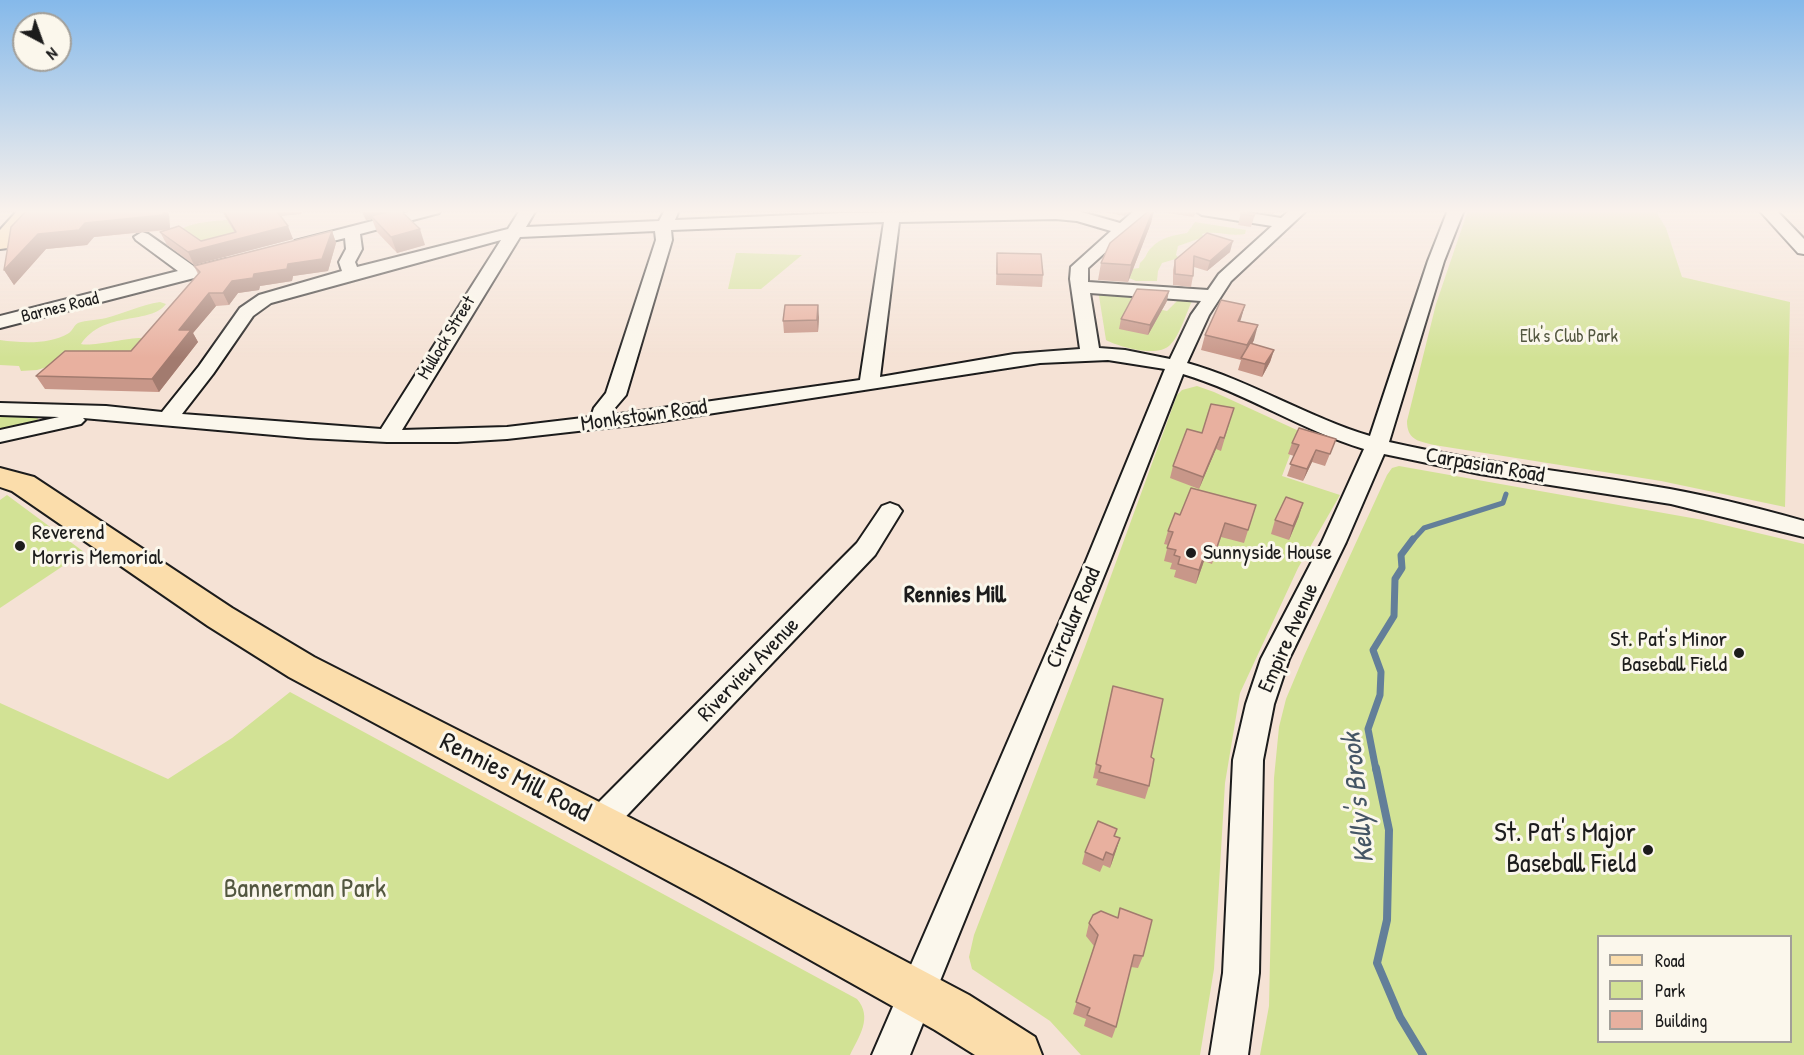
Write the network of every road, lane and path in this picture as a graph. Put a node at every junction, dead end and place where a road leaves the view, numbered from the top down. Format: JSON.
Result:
{"nodes":[{"id":1,"x":173,"y":259,"type":"edge"},
{"id":2,"x":348,"y":259,"type":"edge"},
{"id":3,"x":406,"y":259,"type":"edge"},
{"id":4,"x":497,"y":259,"type":"edge"},
{"id":5,"x":658,"y":259,"type":"edge"},
{"id":6,"x":887,"y":259,"type":"edge"},
{"id":7,"x":1087,"y":259,"type":"edge"},
{"id":8,"x":1245,"y":259,"type":"edge"},
{"id":9,"x":1437,"y":259,"type":"edge"},
{"id":10,"x":243,"y":260,"type":"edge"},
{"id":11,"x":192,"y":273,"type":"junction"},
{"id":12,"x":351,"y":273,"type":"junction"},
{"id":13,"x":1080,"y":287,"type":"junction"},
{"id":14,"x":1211,"y":296,"type":"junction"},
{"id":15,"x":0,"y":322,"type":"edge"},
{"id":16,"x":1090,"y":354,"type":"junction"},
{"id":17,"x":1176,"y":366,"type":"junction"},
{"id":18,"x":870,"y":384,"type":"junction"},
{"id":19,"x":0,"y":409,"type":"edge"},
{"id":20,"x":109,"y":414,"type":"junction"},
{"id":21,"x":168,"y":418,"type":"junction"},
{"id":22,"x":601,"y":422,"type":"junction"},
{"id":23,"x":0,"y":436,"type":"edge"},
{"id":24,"x":387,"y":436,"type":"junction"},
{"id":25,"x":1377,"y":445,"type":"junction"},
{"id":26,"x":0,"y":456,"type":"edge"},
{"id":27,"x":11,"y":480,"type":"edge"},
{"id":28,"x":890,"y":511,"type":"dead end"},
{"id":29,"x":1804,"y":529,"type":"edge"},
{"id":30,"x":600,"y":822,"type":"junction"},
{"id":31,"x":918,"y":992,"type":"junction"},
{"id":32,"x":891,"y":1055,"type":"edge"},
{"id":33,"x":1017,"y":1055,"type":"edge"},
{"id":34,"x":1229,"y":1055,"type":"edge"}],
"edges":[{"from":1,"to":11,"type":"street"},
{"from":2,"to":12,"type":"street"},
{"from":3,"to":12,"type":"street"},
{"from":4,"to":24,"type":"street","name":"Mullock Street"},
{"from":5,"to":22,"type":"street"},
{"from":6,"to":18,"type":"street"},
{"from":7,"to":13,"type":"street"},
{"from":8,"to":14,"type":"street","name":"Circular Road"},
{"from":9,"to":25,"type":"street","name":"Empire Avenue"},
{"from":10,"to":11,"type":"street","name":"Barnes Road"},
{"from":11,"to":15,"type":"street","name":"Barnes Road"},
{"from":12,"to":21,"type":"street"},
{"from":13,"to":14,"type":"street"},
{"from":13,"to":16,"type":"street"},
{"from":14,"to":17,"type":"street","name":"Circular Road"},
{"from":16,"to":17,"type":"street","name":"Monkstown Road"},
{"from":16,"to":18,"type":"street","name":"Monkstown Road"},
{"from":17,"to":25,"type":"street","name":"Carpasian Road"},
{"from":17,"to":31,"type":"street","name":"Circular Road"},
{"from":18,"to":22,"type":"street","name":"Monkstown Road"},
{"from":19,"to":20,"type":"street","name":"Monkstown Road"},
{"from":20,"to":21,"type":"street","name":"Monkstown Road"},
{"from":20,"to":23,"type":"street","name":"Monkstown Road"},
{"from":21,"to":24,"type":"street","name":"Monkstown Road"},
{"from":22,"to":24,"type":"street","name":"Monkstown Road"},
{"from":25,"to":29,"type":"street","name":"Carpasian Road"},
{"from":25,"to":34,"type":"street","name":"Empire Avenue"},
{"from":26,"to":27,"type":"main road","name":"Rennies Mill Road"},
{"from":27,"to":30,"type":"main road","name":"Rennies Mill Road"},
{"from":28,"to":30,"type":"street","name":"Riverview Avenue"},
{"from":30,"to":31,"type":"main road","name":"Rennies Mill Road"},
{"from":31,"to":32,"type":"street","name":"Circular Road"},
{"from":31,"to":33,"type":"main road","name":"Rennies Mill Road"}]}
